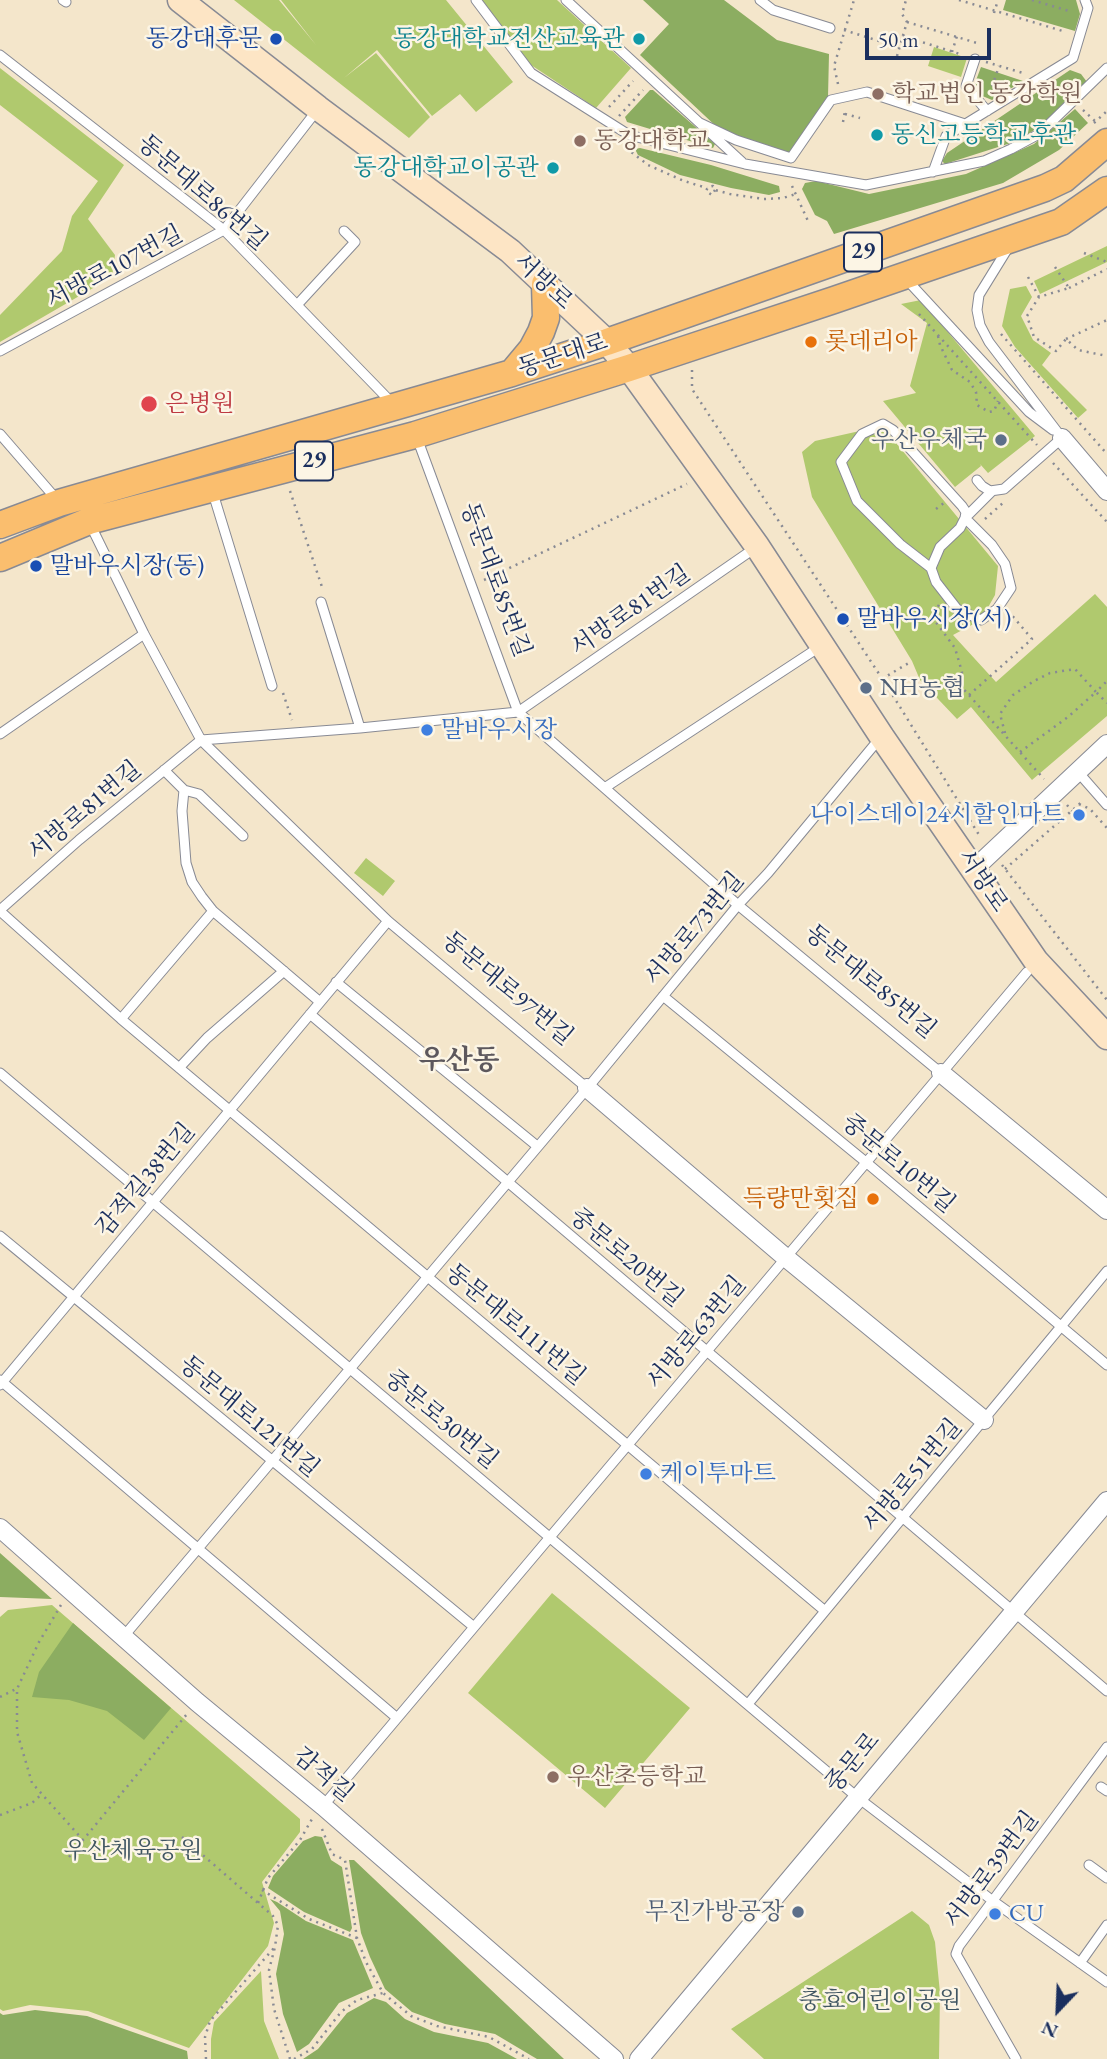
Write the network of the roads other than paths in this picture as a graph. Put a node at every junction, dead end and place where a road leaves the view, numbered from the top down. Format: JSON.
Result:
{"nodes":[{"id":1,"x":180,"y":0,"type":"edge"},
{"id":2,"x":476,"y":0,"type":"edge"},
{"id":3,"x":566,"y":0,"type":"edge"},
{"id":4,"x":760,"y":0,"type":"edge"},
{"id":5,"x":1085,"y":0,"type":"edge"},
{"id":6,"x":830,"y":27,"type":"dead end"},
{"id":7,"x":0,"y":55,"type":"edge"},
{"id":8,"x":975,"y":59,"type":"road end"},
{"id":9,"x":1107,"y":68,"type":"edge"},
{"id":10,"x":318,"y":108,"type":"junction"},
{"id":11,"x":986,"y":110,"type":"junction"},
{"id":12,"x":700,"y":123,"type":"junction"},
{"id":13,"x":965,"y":124,"type":"junction"},
{"id":14,"x":1101,"y":132,"type":"edge"},
{"id":15,"x":745,"y":164,"type":"junction"},
{"id":16,"x":933,"y":172,"type":"junction"},
{"id":17,"x":1107,"y":190,"type":"edge"},
{"id":18,"x":224,"y":230,"type":"junction"},
{"id":19,"x":344,"y":231,"type":"dead end"},
{"id":20,"x":1014,"y":239,"type":"junction"},
{"id":21,"x":904,"y":276,"type":"junction"},
{"id":22,"x":545,"y":284,"type":"junction"},
{"id":23,"x":297,"y":305,"type":"junction"},
{"id":24,"x":607,"y":342,"type":"junction"},
{"id":25,"x":0,"y":351,"type":"edge"},
{"id":26,"x":629,"y":368,"type":"junction"},
{"id":27,"x":512,"y":373,"type":"junction"},
{"id":28,"x":395,"y":406,"type":"junction"},
{"id":29,"x":0,"y":434,"type":"edge"},
{"id":30,"x":415,"y":435,"type":"junction"},
{"id":31,"x":1062,"y":438,"type":"junction"},
{"id":32,"x":977,"y":480,"type":"dead end"},
{"id":33,"x":211,"y":488,"type":"junction"},
{"id":34,"x":992,"y":491,"type":"junction"},
{"id":35,"x":1107,"y":491,"type":"edge"},
{"id":36,"x":59,"y":503,"type":"junction"},
{"id":37,"x":965,"y":517,"type":"junction"},
{"id":38,"x":89,"y":521,"type":"junction"},
{"id":39,"x":0,"y":525,"type":"edge"},
{"id":40,"x":757,"y":546,"type":"junction"},
{"id":41,"x":0,"y":558,"type":"edge"},
{"id":42,"x":931,"y":568,"type":"junction"},
{"id":43,"x":324,"y":601,"type":"road end"},
{"id":44,"x":144,"y":634,"type":"junction"},
{"id":45,"x":822,"y":646,"type":"junction"},
{"id":46,"x":272,"y":686,"type":"dead end"},
{"id":47,"x":518,"y":712,"type":"junction"},
{"id":48,"x":360,"y":728,"type":"junction"},
{"id":49,"x":0,"y":734,"type":"edge"},
{"id":50,"x":882,"y":737,"type":"junction"},
{"id":51,"x":201,"y":740,"type":"junction"},
{"id":52,"x":1107,"y":744,"type":"edge"},
{"id":53,"x":164,"y":770,"type":"junction"},
{"id":54,"x":1078,"y":772,"type":"junction"},
{"id":55,"x":606,"y":787,"type":"junction"},
{"id":56,"x":184,"y":790,"type":"junction"},
{"id":57,"x":1107,"y":805,"type":"edge"},
{"id":58,"x":243,"y":836,"type":"dead end"},
{"id":59,"x":983,"y":860,"type":"junction"},
{"id":60,"x":738,"y":905,"type":"junction"},
{"id":61,"x":0,"y":910,"type":"edge"},
{"id":62,"x":213,"y":911,"type":"junction"},
{"id":63,"x":388,"y":921,"type":"junction"},
{"id":64,"x":284,"y":971,"type":"junction"},
{"id":65,"x":1027,"y":972,"type":"dead end"},
{"id":66,"x":336,"y":982,"type":"junction"},
{"id":67,"x":663,"y":996,"type":"junction"},
{"id":68,"x":320,"y":1002,"type":"junction"},
{"id":69,"x":310,"y":1014,"type":"junction"},
{"id":70,"x":121,"y":1019,"type":"junction"},
{"id":71,"x":1107,"y":1037,"type":"edge"},
{"id":72,"x":179,"y":1068,"type":"junction"},
{"id":73,"x":0,"y":1073,"type":"edge"},
{"id":74,"x":942,"y":1073,"type":"junction"},
{"id":75,"x":586,"y":1088,"type":"junction"},
{"id":76,"x":230,"y":1110,"type":"junction"},
{"id":77,"x":537,"y":1146,"type":"junction"},
{"id":78,"x":867,"y":1163,"type":"junction"},
{"id":79,"x":507,"y":1182,"type":"junction"},
{"id":80,"x":153,"y":1202,"type":"junction"},
{"id":81,"x":1107,"y":1210,"type":"edge"},
{"id":82,"x":0,"y":1236,"type":"edge"},
{"id":83,"x":785,"y":1257,"type":"junction"},
{"id":84,"x":1107,"y":1272,"type":"edge"},
{"id":85,"x":427,"y":1276,"type":"junction"},
{"id":86,"x":74,"y":1297,"type":"junction"},
{"id":87,"x":1063,"y":1326,"type":"junction"},
{"id":88,"x":707,"y":1351,"type":"junction"},
{"id":89,"x":1107,"y":1365,"type":"edge"},
{"id":90,"x":350,"y":1368,"type":"junction"},
{"id":91,"x":1,"y":1382,"type":"edge"},
{"id":92,"x":984,"y":1420,"type":"junction"},
{"id":93,"x":628,"y":1445,"type":"junction"},
{"id":94,"x":272,"y":1461,"type":"junction"},
{"id":95,"x":1107,"y":1501,"type":"edge"},
{"id":96,"x":902,"y":1518,"type":"junction"},
{"id":97,"x":0,"y":1528,"type":"edge"},
{"id":98,"x":550,"y":1537,"type":"junction"},
{"id":99,"x":198,"y":1549,"type":"junction"},
{"id":100,"x":825,"y":1611,"type":"junction"},
{"id":101,"x":1013,"y":1612,"type":"junction"},
{"id":102,"x":474,"y":1627,"type":"junction"},
{"id":103,"x":124,"y":1636,"type":"junction"},
{"id":104,"x":1107,"y":1691,"type":"edge"},
{"id":105,"x":748,"y":1704,"type":"junction"},
{"id":106,"x":397,"y":1718,"type":"junction"},
{"id":107,"x":1107,"y":1746,"type":"edge"},
{"id":108,"x":857,"y":1797,"type":"junction"},
{"id":109,"x":320,"y":1814,"type":"junction"},
{"id":110,"x":1089,"y":1865,"type":"dead end"},
{"id":111,"x":1107,"y":1878,"type":"edge"},
{"id":112,"x":993,"y":1901,"type":"junction"},
{"id":113,"x":1107,"y":1925,"type":"edge"},
{"id":114,"x":1080,"y":1963,"type":"junction"},
{"id":115,"x":1107,"y":1982,"type":"edge"},
{"id":116,"x":614,"y":2059,"type":"edge"},
{"id":117,"x":639,"y":2059,"type":"edge"},
{"id":118,"x":1016,"y":2059,"type":"edge"}],
"edges":[{"from":1,"to":10,"type":"main road","name":"서방로"},
{"from":2,"to":15,"type":"lane"},
{"from":3,"to":12,"type":"lane"},
{"from":4,"to":6,"type":"lane"},
{"from":5,"to":11,"type":"lane"},
{"from":7,"to":18,"type":"lane","name":"동문대로86번길"},
{"from":8,"to":11,"type":"lane"},
{"from":9,"to":16,"type":"lane"},
{"from":10,"to":18,"type":"lane","name":"서방로107번길"},
{"from":10,"to":22,"type":"main road","name":"서방로"},
{"from":11,"to":13,"type":"lane"},
{"from":12,"to":13,"type":"lane"},
{"from":12,"to":15,"type":"lane"},
{"from":13,"to":16,"type":"lane"},
{"from":14,"to":24,"type":"main road","name":"동문대로","number":"29"},
{"from":15,"to":16,"type":"lane"},
{"from":17,"to":20,"type":"main road","name":"동문대로","number":"29"},
{"from":18,"to":23,"type":"lane","name":"동문대로86번길"},
{"from":18,"to":25,"type":"lane","name":"서방로107번길"},
{"from":19,"to":23,"type":"lane"},
{"from":20,"to":21,"type":"main road","name":"동문대로","number":"29"},
{"from":20,"to":31,"type":"lane"},
{"from":21,"to":26,"type":"main road","name":"동문대로","number":"29"},
{"from":21,"to":31,"type":"lane"},
{"from":22,"to":24,"type":"main road","name":"서방로"},
{"from":22,"to":27,"type":"main road"},
{"from":23,"to":28,"type":"lane","name":"동문대로86번길"},
{"from":24,"to":26,"type":"main road","name":"서방로"},
{"from":24,"to":27,"type":"main road","name":"동문대로","number":"29"},
{"from":26,"to":30,"type":"main road","name":"동문대로","number":"29"},
{"from":26,"to":40,"type":"main road","name":"서방로"},
{"from":27,"to":28,"type":"main road","name":"동문대로","number":"29"},
{"from":28,"to":36,"type":"main road","name":"동문대로","number":"29"},
{"from":29,"to":36,"type":"lane"},
{"from":30,"to":33,"type":"main road","name":"동문대로","number":"29"},
{"from":30,"to":47,"type":"lane","name":"동문대로85번길"},
{"from":31,"to":34,"type":"lane"},
{"from":31,"to":35,"type":"street"},
{"from":32,"to":34,"type":"lane"},
{"from":33,"to":38,"type":"main road","name":"동문대로","number":"29"},
{"from":33,"to":46,"type":"lane"},
{"from":34,"to":37,"type":"lane"},
{"from":36,"to":39,"type":"main road","name":"동문대로","number":"29"},
{"from":37,"to":42,"type":"lane"},
{"from":37,"to":42,"type":"lane"},
{"from":37,"to":42,"type":"lane"},
{"from":38,"to":41,"type":"main road","name":"동문대로","number":"29"},
{"from":38,"to":44,"type":"lane","name":"동문대로97번길"},
{"from":40,"to":45,"type":"main road","name":"서방로"},
{"from":40,"to":47,"type":"lane","name":"서방로81번길"},
{"from":43,"to":48,"type":"lane"},
{"from":44,"to":49,"type":"lane"},
{"from":44,"to":51,"type":"lane","name":"동문대로97번길"},
{"from":45,"to":50,"type":"main road","name":"서방로"},
{"from":45,"to":55,"type":"lane"},
{"from":47,"to":48,"type":"lane","name":"서방로81번길"},
{"from":47,"to":55,"type":"lane","name":"동문대로85번길"},
{"from":48,"to":51,"type":"lane","name":"서방로81번길"},
{"from":50,"to":59,"type":"main road","name":"서방로"},
{"from":50,"to":60,"type":"lane","name":"서방로73번길"},
{"from":51,"to":53,"type":"lane","name":"서방로81번길"},
{"from":51,"to":63,"type":"lane","name":"동문대로97번길"},
{"from":52,"to":54,"type":"street"},
{"from":53,"to":56,"type":"lane","name":"서방로81번길"},
{"from":53,"to":61,"type":"lane","name":"서방로81번길"},
{"from":54,"to":57,"type":"lane"},
{"from":54,"to":59,"type":"street"},
{"from":55,"to":60,"type":"lane","name":"동문대로85번길"},
{"from":56,"to":58,"type":"lane","name":"서방로81번길"},
{"from":56,"to":62,"type":"lane"},
{"from":59,"to":71,"type":"main road","name":"서방로"},
{"from":60,"to":67,"type":"lane","name":"서방로73번길"},
{"from":60,"to":74,"type":"lane","name":"동문대로85번길"},
{"from":61,"to":70,"type":"lane","name":"동문대로111번길"},
{"from":62,"to":64,"type":"lane"},
{"from":62,"to":70,"type":"lane"},
{"from":63,"to":66,"type":"lane","name":"감적길38번길"},
{"from":63,"to":75,"type":"lane","name":"동문대로97번길"},
{"from":64,"to":68,"type":"lane"},
{"from":64,"to":72,"type":"lane"},
{"from":65,"to":74,"type":"lane","name":"서방로63번길"},
{"from":66,"to":68,"type":"lane","name":"감적길38번길"},
{"from":66,"to":77,"type":"lane"},
{"from":67,"to":75,"type":"lane","name":"서방로73번길"},
{"from":67,"to":78,"type":"lane","name":"중문로10번길"},
{"from":68,"to":69,"type":"lane","name":"감적길38번길"},
{"from":69,"to":76,"type":"lane","name":"감적길38번길"},
{"from":69,"to":79,"type":"lane","name":"중문로20번길"},
{"from":70,"to":72,"type":"lane","name":"동문대로111번길"},
{"from":72,"to":76,"type":"lane","name":"동문대로111번길"},
{"from":73,"to":80,"type":"lane","name":"중문로30번길"},
{"from":74,"to":78,"type":"lane","name":"서방로63번길"},
{"from":74,"to":81,"type":"street","name":"동문대로85번길"},
{"from":75,"to":77,"type":"lane","name":"서방로73번길"},
{"from":75,"to":83,"type":"street","name":"동문대로97번길"},
{"from":76,"to":80,"type":"lane","name":"감적길38번길"},
{"from":76,"to":85,"type":"lane","name":"동문대로111번길"},
{"from":77,"to":79,"type":"lane","name":"서방로73번길"},
{"from":78,"to":83,"type":"lane","name":"서방로63번길"},
{"from":78,"to":87,"type":"lane","name":"중문로10번길"},
{"from":79,"to":85,"type":"lane","name":"서방로73번길"},
{"from":79,"to":88,"type":"lane","name":"중문로20번길"},
{"from":80,"to":86,"type":"lane","name":"감적길38번길"},
{"from":80,"to":90,"type":"lane","name":"중문로30번길"},
{"from":82,"to":86,"type":"lane","name":"동문대로121번길"},
{"from":83,"to":88,"type":"lane","name":"서방로63번길"},
{"from":83,"to":92,"type":"street","name":"동문대로97번길"},
{"from":84,"to":87,"type":"lane","name":"서방로51번길"},
{"from":85,"to":90,"type":"lane","name":"서방로73번길"},
{"from":85,"to":93,"type":"lane","name":"동문대로111번길"},
{"from":86,"to":91,"type":"lane","name":"감적길38번길"},
{"from":86,"to":94,"type":"lane","name":"동문대로121번길"},
{"from":87,"to":89,"type":"lane","name":"중문로10번길"},
{"from":87,"to":92,"type":"lane","name":"서방로51번길"},
{"from":88,"to":93,"type":"lane","name":"서방로63번길"},
{"from":88,"to":96,"type":"lane","name":"중문로20번길"},
{"from":90,"to":94,"type":"lane","name":"서방로73번길"},
{"from":90,"to":98,"type":"lane","name":"중문로30번길"},
{"from":91,"to":99,"type":"lane","name":"감적길38번길"},
{"from":92,"to":96,"type":"lane","name":"서방로51번길"},
{"from":93,"to":98,"type":"lane","name":"서방로63번길"},
{"from":93,"to":100,"type":"lane","name":"동문대로111번길"},
{"from":94,"to":99,"type":"lane","name":"서방로73번길"},
{"from":94,"to":102,"type":"lane","name":"동문대로121번길"},
{"from":95,"to":101,"type":"street","name":"중문로"},
{"from":96,"to":100,"type":"lane","name":"서방로51번길"},
{"from":96,"to":101,"type":"lane","name":"중문로20번길"},
{"from":97,"to":103,"type":"street","name":"감적길"},
{"from":98,"to":102,"type":"lane","name":"서방로63번길"},
{"from":98,"to":105,"type":"lane","name":"중문로30번길"},
{"from":99,"to":103,"type":"lane","name":"서방로73번길"},
{"from":99,"to":106,"type":"lane"},
{"from":100,"to":105,"type":"lane","name":"서방로51번길"},
{"from":101,"to":104,"type":"lane","name":"중문로20번길"},
{"from":101,"to":108,"type":"street","name":"중문로"},
{"from":102,"to":106,"type":"lane","name":"서방로63번길"},
{"from":103,"to":109,"type":"street","name":"감적길"},
{"from":105,"to":108,"type":"lane","name":"중문로30번길"},
{"from":106,"to":109,"type":"lane","name":"서방로63번길"},
{"from":107,"to":112,"type":"lane","name":"서방로39번길"},
{"from":108,"to":112,"type":"lane","name":"중문로30번길"},
{"from":108,"to":117,"type":"street","name":"중문로"},
{"from":109,"to":116,"type":"street","name":"감적길"},
{"from":110,"to":111,"type":"lane"},
{"from":112,"to":114,"type":"lane","name":"중문로30번길"},
{"from":112,"to":118,"type":"lane","name":"서방로39번길"},
{"from":113,"to":114,"type":"lane"},
{"from":114,"to":115,"type":"lane","name":"중문로30번길"}]}
